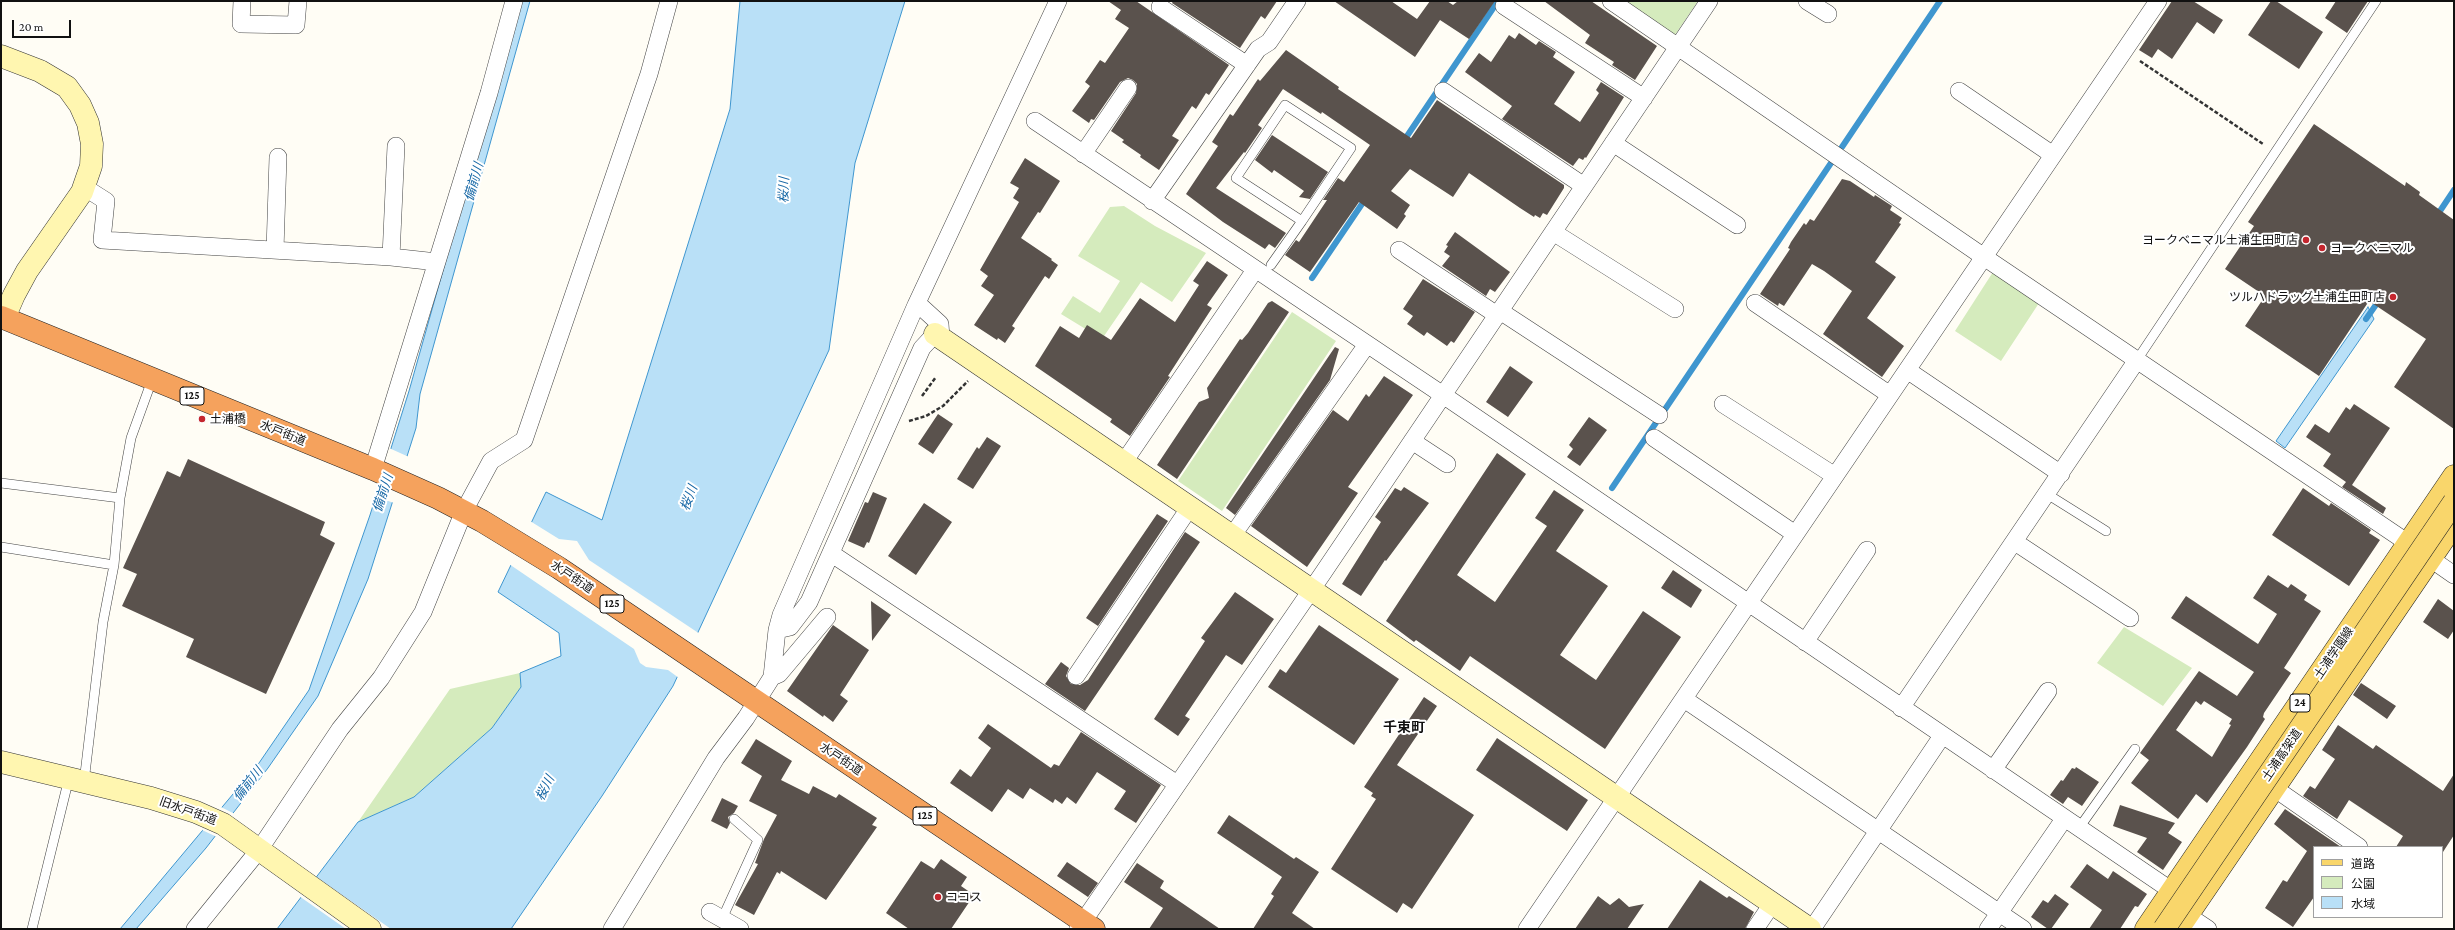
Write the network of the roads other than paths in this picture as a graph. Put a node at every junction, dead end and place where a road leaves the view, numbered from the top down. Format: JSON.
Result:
{"nodes":[{"id":1,"x":242,"y":1,"type":"edge"},
{"id":2,"x":298,"y":1,"type":"edge"},
{"id":3,"x":514,"y":1,"type":"edge"},
{"id":4,"x":669,"y":1,"type":"edge"},
{"id":5,"x":1058,"y":1,"type":"edge"},
{"id":6,"x":1297,"y":1,"type":"edge"},
{"id":7,"x":1611,"y":1,"type":"edge"},
{"id":8,"x":1709,"y":1,"type":"edge"},
{"id":9,"x":1807,"y":1,"type":"edge"},
{"id":10,"x":2158,"y":1,"type":"edge"},
{"id":11,"x":2376,"y":1,"type":"edge"},
{"id":12,"x":1504,"y":6,"type":"dead end"},
{"id":13,"x":1160,"y":8,"type":"dead end"},
{"id":14,"x":1828,"y":14,"type":"dead end"},
{"id":15,"x":1679,"y":47,"type":"junction"},
{"id":16,"x":1,"y":56,"type":"edge"},
{"id":17,"x":1247,"y":65,"type":"junction"},
{"id":18,"x":1128,"y":88,"type":"dead end"},
{"id":19,"x":1443,"y":91,"type":"dead end"},
{"id":20,"x":1959,"y":91,"type":"dead end"},
{"id":21,"x":1644,"y":98,"type":"junction"},
{"id":22,"x":1035,"y":121,"type":"dead end"},
{"id":23,"x":1613,"y":143,"type":"junction"},
{"id":24,"x":396,"y":146,"type":"dead end"},
{"id":25,"x":1083,"y":154,"type":"junction"},
{"id":26,"x":2054,"y":155,"type":"junction"},
{"id":27,"x":278,"y":157,"type":"dead end"},
{"id":28,"x":84,"y":186,"type":"junction"},
{"id":29,"x":1584,"y":186,"type":"junction"},
{"id":30,"x":1152,"y":201,"type":"junction"},
{"id":31,"x":1302,"y":221,"type":"junction"},
{"id":32,"x":1737,"y":225,"type":"dead end"},
{"id":33,"x":1553,"y":232,"type":"junction"},
{"id":34,"x":274,"y":250,"type":"junction"},
{"id":35,"x":1399,"y":250,"type":"dead end"},
{"id":36,"x":391,"y":257,"type":"junction"},
{"id":37,"x":1984,"y":257,"type":"junction"},
{"id":38,"x":437,"y":262,"type":"junction"},
{"id":39,"x":1271,"y":265,"type":"dead end"},
{"id":40,"x":1255,"y":270,"type":"junction"},
{"id":41,"x":917,"y":303,"type":"junction"},
{"id":42,"x":1755,"y":303,"type":"dead end"},
{"id":43,"x":1675,"y":309,"type":"dead end"},
{"id":44,"x":1498,"y":313,"type":"junction"},
{"id":45,"x":2,"y":318,"type":"edge"},
{"id":46,"x":938,"y":336,"type":"junction"},
{"id":47,"x":1366,"y":346,"type":"junction"},
{"id":48,"x":2137,"y":360,"type":"junction"},
{"id":49,"x":1907,"y":370,"type":"junction"},
{"id":50,"x":152,"y":380,"type":"junction"},
{"id":51,"x":1443,"y":395,"type":"junction"},
{"id":52,"x":1890,"y":395,"type":"junction"},
{"id":53,"x":1723,"y":404,"type":"dead end"},
{"id":54,"x":1659,"y":415,"type":"dead end"},
{"id":55,"x":1654,"y":438,"type":"dead end"},
{"id":56,"x":1412,"y":441,"type":"junction"},
{"id":57,"x":1124,"y":462,"type":"junction"},
{"id":58,"x":1447,"y":464,"type":"dead end"},
{"id":59,"x":376,"y":470,"type":"junction"},
{"id":60,"x":2061,"y":474,"type":"junction"},
{"id":61,"x":1835,"y":476,"type":"junction"},
{"id":62,"x":2454,"y":476,"type":"edge"},
{"id":63,"x":1,"y":484,"type":"edge"},
{"id":64,"x":2047,"y":494,"type":"junction"},
{"id":65,"x":120,"y":498,"type":"junction"},
{"id":66,"x":2454,"y":502,"type":"edge"},
{"id":67,"x":1190,"y":508,"type":"junction"},
{"id":68,"x":473,"y":516,"type":"junction"},
{"id":69,"x":2454,"y":524,"type":"edge"},
{"id":70,"x":2106,"y":531,"type":"dead end"},
{"id":71,"x":1796,"y":534,"type":"junction"},
{"id":72,"x":1232,"y":536,"type":"junction"},
{"id":73,"x":2015,"y":542,"type":"junction"},
{"id":74,"x":2408,"y":543,"type":"junction"},
{"id":75,"x":1,"y":548,"type":"edge"},
{"id":76,"x":1867,"y":550,"type":"dead end"},
{"id":77,"x":832,"y":554,"type":"junction"},
{"id":78,"x":2431,"y":559,"type":"junction"},
{"id":79,"x":114,"y":565,"type":"junction"},
{"id":80,"x":2454,"y":575,"type":"edge"},
{"id":81,"x":1311,"y":590,"type":"junction"},
{"id":82,"x":1748,"y":603,"type":"junction"},
{"id":83,"x":827,"y":617,"type":"dead end"},
{"id":84,"x":2130,"y":618,"type":"dead end"},
{"id":85,"x":777,"y":630,"type":"junction"},
{"id":86,"x":1805,"y":642,"type":"junction"},
{"id":87,"x":772,"y":676,"type":"junction"},
{"id":88,"x":1076,"y":676,"type":"dead end"},
{"id":89,"x":2048,"y":691,"type":"dead end"},
{"id":90,"x":748,"y":696,"type":"junction"},
{"id":91,"x":1684,"y":699,"type":"junction"},
{"id":92,"x":1901,"y":708,"type":"junction"},
{"id":93,"x":1942,"y":736,"type":"junction"},
{"id":94,"x":2135,"y":749,"type":"dead end"},
{"id":95,"x":1,"y":762,"type":"edge"},
{"id":96,"x":1993,"y":770,"type":"junction"},
{"id":97,"x":76,"y":780,"type":"junction"},
{"id":98,"x":1177,"y":784,"type":"junction"},
{"id":99,"x":2274,"y":788,"type":"junction"},
{"id":100,"x":1616,"y":799,"type":"junction"},
{"id":101,"x":734,"y":819,"type":"dead end"},
{"id":102,"x":2064,"y":819,"type":"junction"},
{"id":103,"x":2079,"y":828,"type":"junction"},
{"id":104,"x":1878,"y":830,"type":"junction"},
{"id":105,"x":2358,"y":846,"type":"edge"},
{"id":106,"x":258,"y":849,"type":"junction"},
{"id":107,"x":2172,"y":891,"type":"junction"},
{"id":108,"x":1772,"y":904,"type":"junction"},
{"id":109,"x":1999,"y":912,"type":"junction"},
{"id":110,"x":716,"y":915,"type":"joint"},
{"id":111,"x":2183,"y":922,"type":"edge"},
{"id":112,"x":1085,"y":927,"type":"edge"},
{"id":113,"x":32,"y":929,"type":"edge"},
{"id":114,"x":195,"y":929,"type":"edge"},
{"id":115,"x":370,"y":929,"type":"edge"},
{"id":116,"x":612,"y":929,"type":"edge"},
{"id":117,"x":740,"y":929,"type":"edge"},
{"id":118,"x":1527,"y":929,"type":"edge"},
{"id":119,"x":1755,"y":929,"type":"edge"},
{"id":120,"x":1811,"y":929,"type":"edge"},
{"id":121,"x":1988,"y":929,"type":"edge"},
{"id":122,"x":2023,"y":929,"type":"edge"},
{"id":123,"x":2146,"y":929,"type":"edge"},
{"id":124,"x":2164,"y":929,"type":"edge"},
{"id":125,"x":2208,"y":929,"type":"edge"}],
"edges":[{"from":1,"to":2,"type":"street"},
{"from":3,"to":38,"type":"street"},
{"from":4,"to":68,"type":"street"},
{"from":5,"to":41,"type":"street"},
{"from":6,"to":17,"type":"street"},
{"from":7,"to":15,"type":"street"},
{"from":8,"to":15,"type":"street"},
{"from":9,"to":14,"type":"street"},
{"from":10,"to":26,"type":"street"},
{"from":11,"to":48,"type":"lane"},
{"from":12,"to":21,"type":"street"},
{"from":13,"to":17,"type":"street"},
{"from":15,"to":21,"type":"street"},
{"from":15,"to":37,"type":"street"},
{"from":16,"to":28,"type":"street"},
{"from":17,"to":30,"type":"street"},
{"from":18,"to":25,"type":"street"},
{"from":19,"to":29,"type":"street"},
{"from":20,"to":26,"type":"street"},
{"from":21,"to":23,"type":"street"},
{"from":22,"to":25,"type":"street"},
{"from":23,"to":29,"type":"street"},
{"from":23,"to":32,"type":"street"},
{"from":24,"to":36,"type":"street"},
{"from":25,"to":30,"type":"street"},
{"from":26,"to":37,"type":"street"},
{"from":27,"to":34,"type":"street"},
{"from":28,"to":34,"type":"street"},
{"from":28,"to":45,"type":"street"},
{"from":29,"to":33,"type":"street"},
{"from":30,"to":40,"type":"street"},
{"from":31,"to":31,"type":"lane"},
{"from":31,"to":39,"type":"lane"},
{"from":33,"to":43,"type":"street"},
{"from":33,"to":44,"type":"street"},
{"from":34,"to":36,"type":"street"},
{"from":35,"to":44,"type":"street"},
{"from":36,"to":38,"type":"street"},
{"from":37,"to":48,"type":"street"},
{"from":37,"to":49,"type":"street"},
{"from":38,"to":59,"type":"street"},
{"from":40,"to":47,"type":"street"},
{"from":40,"to":57,"type":"street"},
{"from":41,"to":46,"type":"street"},
{"from":41,"to":85,"type":"street"},
{"from":42,"to":52,"type":"street"},
{"from":44,"to":51,"type":"street"},
{"from":44,"to":54,"type":"street"},
{"from":45,"to":50,"type":"highway","name":"水戸街道","number":"125"},
{"from":46,"to":57,"type":"street"},
{"from":46,"to":77,"type":"street"},
{"from":47,"to":51,"type":"street"},
{"from":47,"to":72,"type":"street"},
{"from":48,"to":60,"type":"street"},
{"from":48,"to":74,"type":"street"},
{"from":49,"to":52,"type":"street"},
{"from":49,"to":60,"type":"street"},
{"from":50,"to":59,"type":"highway","name":"水戸街道","number":"125"},
{"from":50,"to":65,"type":"lane"},
{"from":51,"to":56,"type":"street"},
{"from":51,"to":82,"type":"street"},
{"from":52,"to":61,"type":"street"},
{"from":53,"to":61,"type":"street"},
{"from":55,"to":71,"type":"street"},
{"from":56,"to":58,"type":"street"},
{"from":56,"to":81,"type":"street"},
{"from":57,"to":67,"type":"street"},
{"from":59,"to":68,"type":"highway","name":"水戸街道","number":"125"},
{"from":60,"to":64,"type":"street"},
{"from":61,"to":71,"type":"street"},
{"from":62,"to":74,"type":"main road","name":"土浦学園線","number":"24"},
{"from":63,"to":65,"type":"lane"},
{"from":64,"to":70,"type":"lane"},
{"from":64,"to":73,"type":"street"},
{"from":65,"to":79,"type":"lane"},
{"from":66,"to":124,"type":"main road","name":"土浦高架道","number":"24","bridge":true},
{"from":67,"to":72,"type":"street"},
{"from":67,"to":88,"type":"street"},
{"from":68,"to":90,"type":"highway","name":"水戸街道","number":"125"},
{"from":68,"to":106,"type":"street"},
{"from":69,"to":78,"type":"main road","number":"24"},
{"from":71,"to":82,"type":"street"},
{"from":72,"to":81,"type":"street"},
{"from":73,"to":84,"type":"street"},
{"from":73,"to":92,"type":"street"},
{"from":74,"to":107,"type":"main road","name":"土浦学園線","number":"24"},
{"from":75,"to":79,"type":"lane"},
{"from":76,"to":86,"type":"street"},
{"from":77,"to":85,"type":"street"},
{"from":77,"to":98,"type":"street"},
{"from":78,"to":80,"type":"street"},
{"from":78,"to":99,"type":"main road","number":"24"},
{"from":79,"to":97,"type":"lane"},
{"from":81,"to":98,"type":"street"},
{"from":81,"to":100,"type":"street"},
{"from":82,"to":86,"type":"street"},
{"from":82,"to":91,"type":"street"},
{"from":83,"to":87,"type":"street"},
{"from":85,"to":87,"type":"street"},
{"from":86,"to":92,"type":"street"},
{"from":87,"to":90,"type":"street"},
{"from":89,"to":96,"type":"street"},
{"from":90,"to":112,"type":"highway","name":"水戸街道","number":"125"},
{"from":90,"to":116,"type":"street"},
{"from":91,"to":100,"type":"street"},
{"from":91,"to":104,"type":"street"},
{"from":92,"to":93,"type":"street"},
{"from":93,"to":96,"type":"street"},
{"from":93,"to":104,"type":"street"},
{"from":94,"to":103,"type":"lane"},
{"from":95,"to":97,"type":"street","name":"旧水戸街道"},
{"from":96,"to":102,"type":"street"},
{"from":97,"to":106,"type":"street","name":"旧水戸街道"},
{"from":97,"to":113,"type":"lane"},
{"from":98,"to":112,"type":"street"},
{"from":99,"to":105,"type":"street"},
{"from":99,"to":111,"type":"main road","number":"24"},
{"from":100,"to":108,"type":"street"},
{"from":100,"to":118,"type":"street"},
{"from":101,"to":110,"type":"lane"},
{"from":102,"to":103,"type":"street"},
{"from":102,"to":109,"type":"street"},
{"from":103,"to":107,"type":"street"},
{"from":104,"to":109,"type":"street"},
{"from":104,"to":120,"type":"street"},
{"from":106,"to":114,"type":"street"},
{"from":106,"to":115,"type":"street","name":"旧水戸街道"},
{"from":107,"to":111,"type":"street"},
{"from":107,"to":123,"type":"main road","name":"土浦学園線","number":"24"},
{"from":108,"to":119,"type":"street"},
{"from":108,"to":120,"type":"street"},
{"from":109,"to":121,"type":"street"},
{"from":109,"to":122,"type":"street"},
{"from":110,"to":117,"type":"street"},
{"from":111,"to":125,"type":"street"}]}
